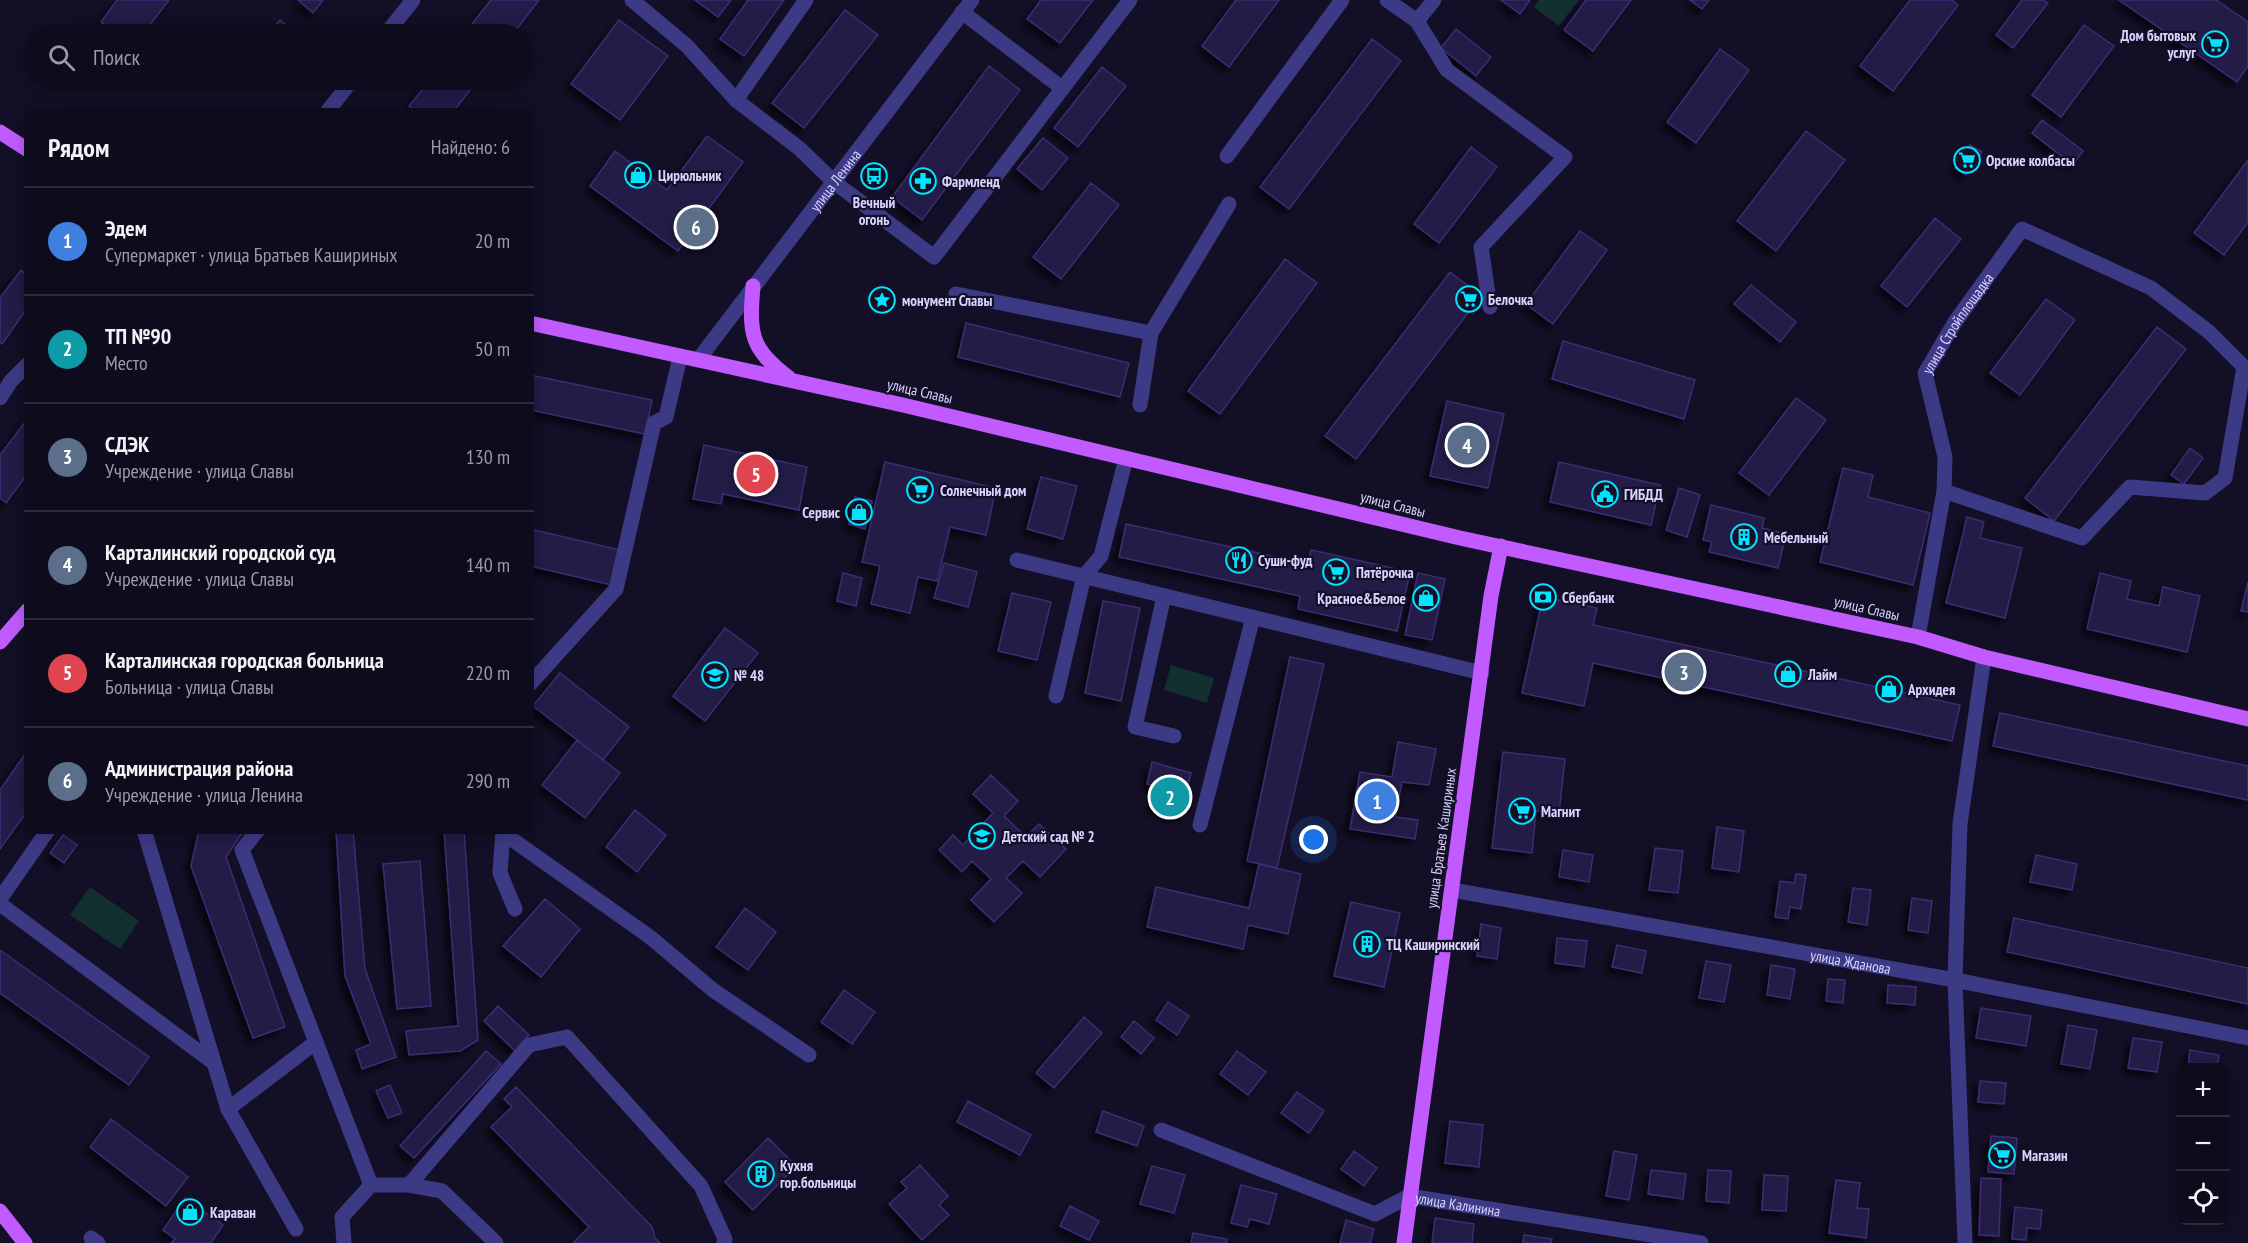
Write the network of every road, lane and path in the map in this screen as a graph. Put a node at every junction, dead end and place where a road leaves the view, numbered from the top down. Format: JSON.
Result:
{"nodes":[{"id":1,"x":413,"y":0,"type":"edge"},
{"id":2,"x":632,"y":0,"type":"edge"},
{"id":3,"x":806,"y":0,"type":"edge"},
{"id":4,"x":1130,"y":0,"type":"edge"},
{"id":5,"x":1342,"y":0,"type":"edge"},
{"id":6,"x":1387,"y":0,"type":"edge"},
{"id":7,"x":1434,"y":0,"type":"edge"},
{"id":8,"x":967,"y":6,"type":"edge"},
{"id":9,"x":1417,"y":21,"type":"junction"},
{"id":10,"x":394,"y":24,"type":"edge"},
{"id":11,"x":1062,"y":88,"type":"junction"},
{"id":12,"x":344,"y":90,"type":"edge"},
{"id":13,"x":736,"y":100,"type":"junction"},
{"id":14,"x":330,"y":108,"type":"edge"},
{"id":15,"x":0,"y":132,"type":"edge"},
{"id":16,"x":24,"y":147,"type":"edge"},
{"id":17,"x":1227,"y":156,"type":"dead end"},
{"id":18,"x":834,"y":182,"type":"junction"},
{"id":19,"x":1228,"y":204,"type":"dead end"},
{"id":20,"x":753,"y":286,"type":"junction"},
{"id":21,"x":956,"y":294,"type":"dead end"},
{"id":22,"x":1490,"y":307,"type":"dead end"},
{"id":23,"x":534,"y":324,"type":"edge"},
{"id":24,"x":1151,"y":333,"type":"junction"},
{"id":25,"x":680,"y":357,"type":"junction"},
{"id":26,"x":698,"y":360,"type":"junction"},
{"id":27,"x":24,"y":368,"type":"edge"},
{"id":28,"x":794,"y":381,"type":"junction"},
{"id":29,"x":0,"y":398,"type":"edge"},
{"id":30,"x":1140,"y":405,"type":"dead end"},
{"id":31,"x":1126,"y":458,"type":"junction"},
{"id":32,"x":1944,"y":491,"type":"junction"},
{"id":33,"x":1501,"y":546,"type":"junction"},
{"id":34,"x":1017,"y":560,"type":"dead end"},
{"id":35,"x":1084,"y":576,"type":"junction"},
{"id":36,"x":1164,"y":596,"type":"junction"},
{"id":37,"x":24,"y":615,"type":"edge"},
{"id":38,"x":1253,"y":616,"type":"junction"},
{"id":39,"x":1918,"y":637,"type":"junction"},
{"id":40,"x":0,"y":642,"type":"edge"},
{"id":41,"x":1984,"y":657,"type":"junction"},
{"id":42,"x":1482,"y":673,"type":"junction"},
{"id":43,"x":534,"y":680,"type":"edge"},
{"id":44,"x":1056,"y":696,"type":"dead end"},
{"id":45,"x":2248,"y":719,"type":"edge"},
{"id":46,"x":1174,"y":736,"type":"dead end"},
{"id":47,"x":1200,"y":825,"type":"dead end"},
{"id":48,"x":45,"y":834,"type":"edge"},
{"id":49,"x":145,"y":834,"type":"edge"},
{"id":50,"x":255,"y":834,"type":"edge"},
{"id":51,"x":503,"y":834,"type":"edge"},
{"id":52,"x":507,"y":834,"type":"edge"},
{"id":53,"x":1452,"y":890,"type":"junction"},
{"id":54,"x":0,"y":899,"type":"edge"},
{"id":55,"x":0,"y":904,"type":"edge"},
{"id":56,"x":515,"y":909,"type":"dead end"},
{"id":57,"x":1955,"y":980,"type":"junction"},
{"id":58,"x":2248,"y":1038,"type":"edge"},
{"id":59,"x":316,"y":1042,"type":"junction"},
{"id":60,"x":809,"y":1055,"type":"dead end"},
{"id":61,"x":214,"y":1064,"type":"junction"},
{"id":62,"x":228,"y":1109,"type":"junction"},
{"id":63,"x":1161,"y":1130,"type":"dead end"},
{"id":64,"x":371,"y":1185,"type":"junction"},
{"id":65,"x":409,"y":1185,"type":"junction"},
{"id":66,"x":1409,"y":1196,"type":"junction"},
{"id":67,"x":0,"y":1211,"type":"edge"},
{"id":68,"x":296,"y":1229,"type":"dead end"},
{"id":69,"x":25,"y":1243,"type":"edge"},
{"id":70,"x":344,"y":1243,"type":"edge"},
{"id":71,"x":496,"y":1243,"type":"edge"},
{"id":72,"x":724,"y":1243,"type":"edge"},
{"id":73,"x":1404,"y":1243,"type":"edge"},
{"id":74,"x":1701,"y":1243,"type":"edge"},
{"id":75,"x":1965,"y":1243,"type":"edge"}],
"edges":[{"from":1,"to":10,"type":"street"},
{"from":2,"to":13,"type":"street"},
{"from":3,"to":13,"type":"street"},
{"from":4,"to":11,"type":"street"},
{"from":5,"to":17,"type":"street"},
{"from":6,"to":9,"type":"street"},
{"from":7,"to":9,"type":"street"},
{"from":8,"to":11,"type":"street"},
{"from":8,"to":18,"type":"street","name":"улица Ленина"},
{"from":9,"to":22,"type":"street"},
{"from":11,"to":18,"type":"street"},
{"from":12,"to":14,"type":"street"},
{"from":13,"to":18,"type":"street"},
{"from":15,"to":16,"type":"main road"},
{"from":18,"to":20,"type":"street","name":"улица Ленина"},
{"from":19,"to":24,"type":"street"},
{"from":20,"to":26,"type":"street","name":"улица Ленина"},
{"from":20,"to":28,"type":"main road"},
{"from":21,"to":24,"type":"street"},
{"from":23,"to":25,"type":"main road","name":"улица Славы"},
{"from":24,"to":30,"type":"street"},
{"from":25,"to":26,"type":"main road","name":"улица Славы"},
{"from":25,"to":43,"type":"street"},
{"from":26,"to":28,"type":"main road","name":"улица Славы"},
{"from":27,"to":29,"type":"street"},
{"from":28,"to":31,"type":"main road","name":"улица Славы"},
{"from":31,"to":33,"type":"main road","name":"улица Славы"},
{"from":31,"to":35,"type":"street"},
{"from":32,"to":32,"type":"street","name":"улица Стройплощадка"},
{"from":32,"to":39,"type":"street","name":"улица Стройплощадка"},
{"from":33,"to":39,"type":"main road","name":"улица Славы"},
{"from":33,"to":42,"type":"main road","name":"улица Братьев Кашириных"},
{"from":34,"to":35,"type":"street"},
{"from":35,"to":36,"type":"street"},
{"from":35,"to":44,"type":"street"},
{"from":36,"to":38,"type":"street"},
{"from":36,"to":46,"type":"street"},
{"from":37,"to":40,"type":"main road"},
{"from":38,"to":42,"type":"street"},
{"from":38,"to":47,"type":"street"},
{"from":39,"to":41,"type":"main road","name":"улица Славы"},
{"from":41,"to":45,"type":"main road","name":"улица Славы"},
{"from":41,"to":57,"type":"street"},
{"from":42,"to":53,"type":"main road","name":"улица Братьев Кашириных"},
{"from":48,"to":54,"type":"street"},
{"from":49,"to":61,"type":"street"},
{"from":50,"to":59,"type":"street"},
{"from":51,"to":56,"type":"street"},
{"from":52,"to":60,"type":"street"},
{"from":53,"to":57,"type":"street","name":"улица Жданова"},
{"from":53,"to":66,"type":"main road","name":"улица Братьев Кашириных"},
{"from":55,"to":61,"type":"street"},
{"from":57,"to":58,"type":"street","name":"улица Жданова"},
{"from":57,"to":75,"type":"street"},
{"from":59,"to":62,"type":"street"},
{"from":59,"to":64,"type":"street"},
{"from":61,"to":62,"type":"street"},
{"from":62,"to":68,"type":"street"},
{"from":63,"to":66,"type":"street","name":"улица Калинина"},
{"from":64,"to":65,"type":"street"},
{"from":64,"to":70,"type":"street"},
{"from":65,"to":71,"type":"street"},
{"from":65,"to":72,"type":"street"},
{"from":66,"to":73,"type":"main road","name":"улица Братьев Кашириных"},
{"from":66,"to":74,"type":"street","name":"улица Калинина"},
{"from":67,"to":69,"type":"main road"}]}
